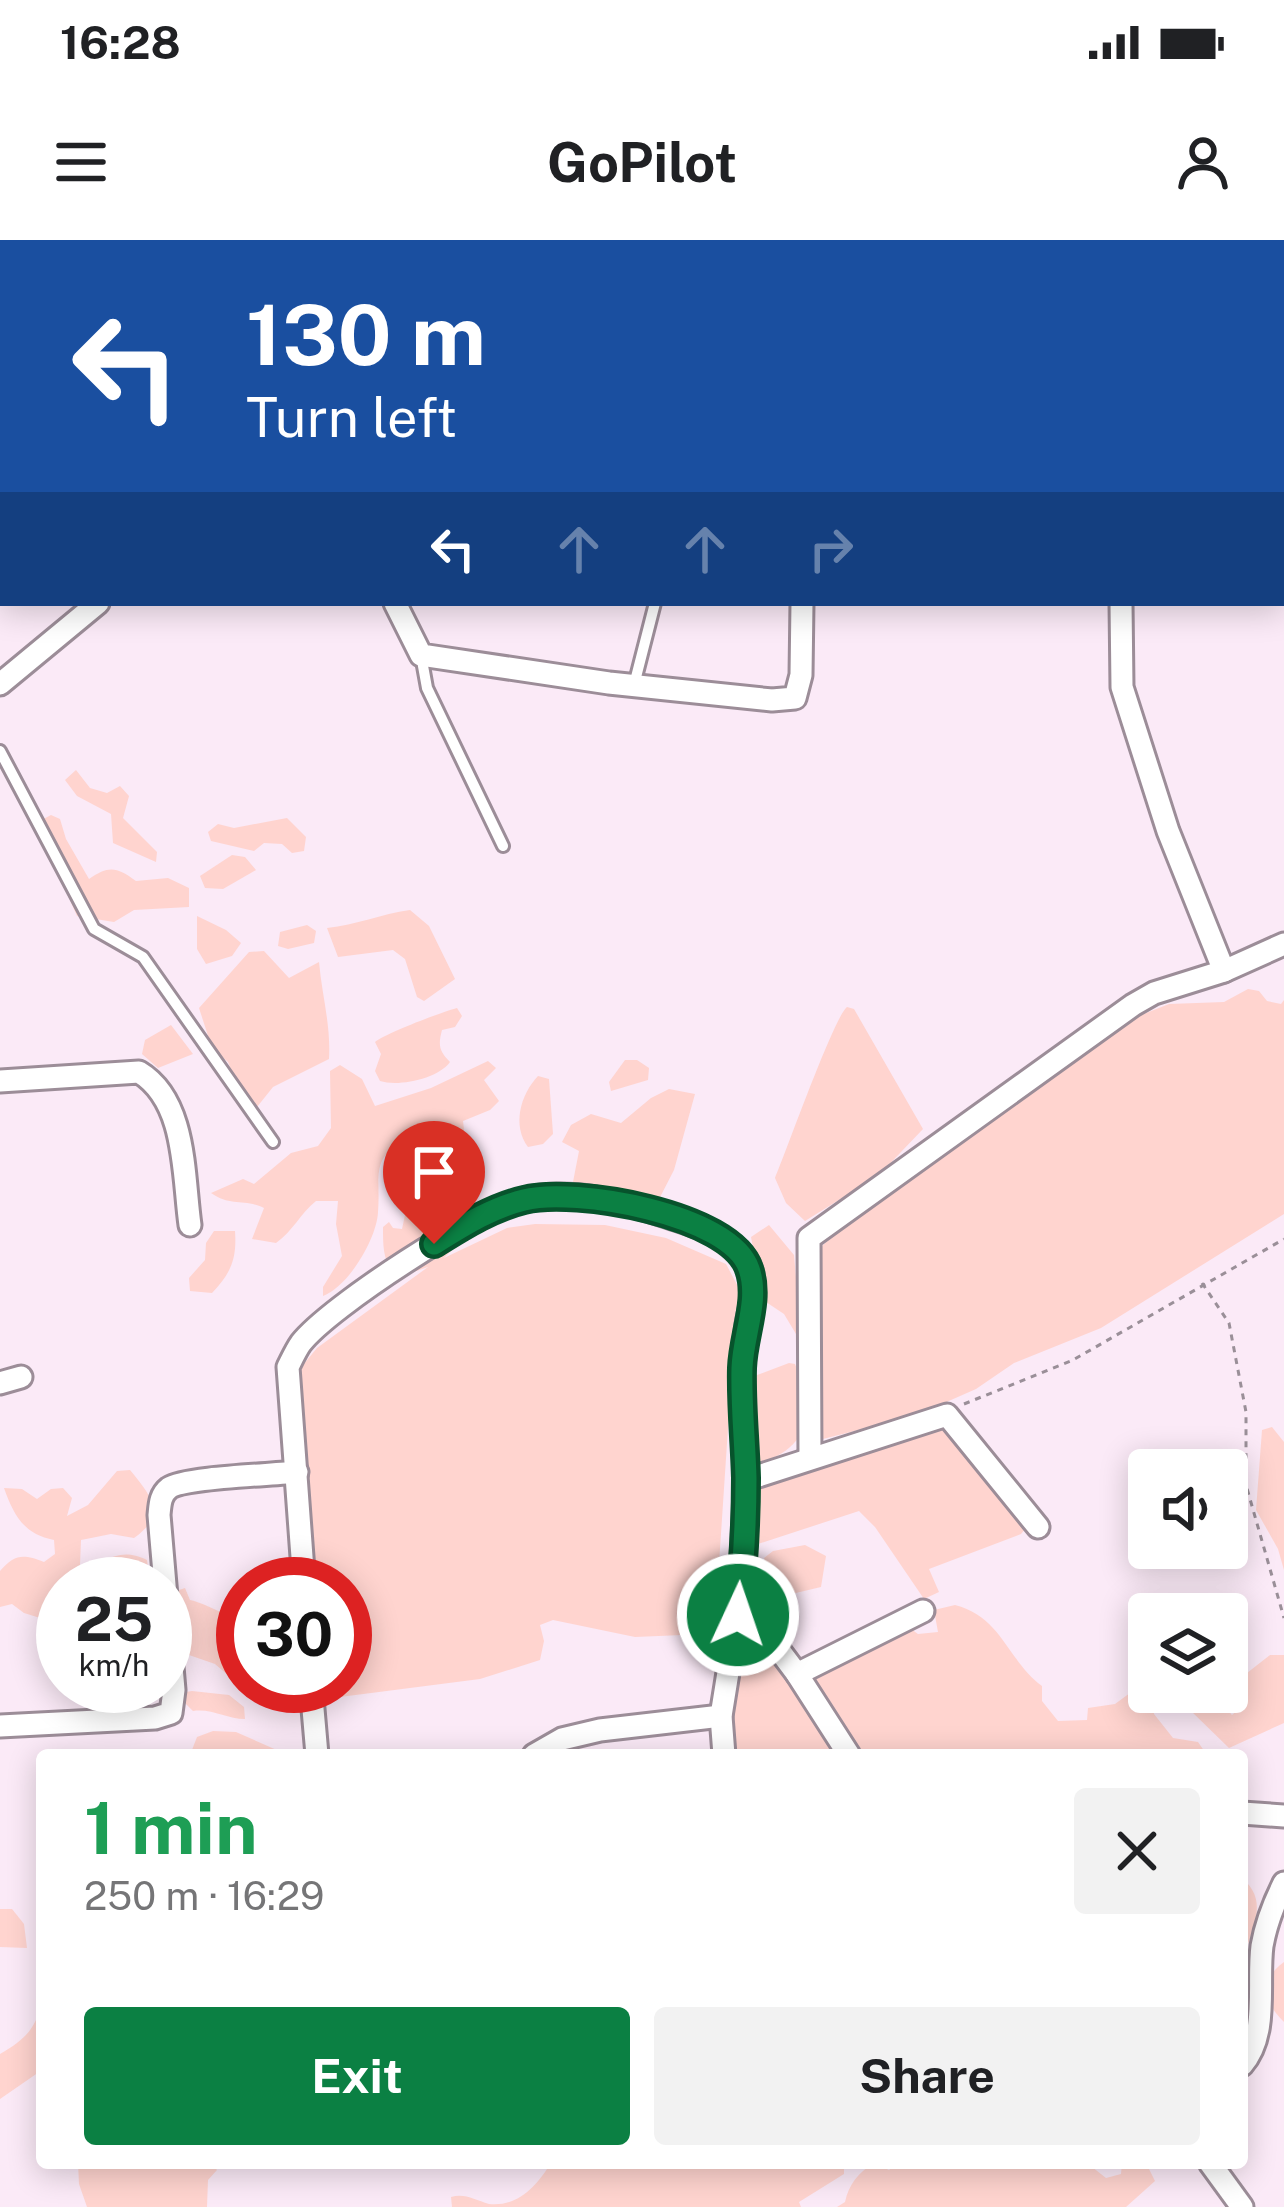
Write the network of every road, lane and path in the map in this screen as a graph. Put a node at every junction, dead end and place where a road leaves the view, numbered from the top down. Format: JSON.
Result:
{"nodes":[{"id":1,"x":94,"y":606,"type":"edge"},
{"id":2,"x":396,"y":606,"type":"edge"},
{"id":3,"x":654,"y":606,"type":"edge"},
{"id":4,"x":802,"y":606,"type":"edge"},
{"id":5,"x":1121,"y":606,"type":"edge"},
{"id":6,"x":421,"y":655,"type":"junction"},
{"id":7,"x":0,"y":684,"type":"edge"},
{"id":8,"x":634,"y":686,"type":"junction"},
{"id":9,"x":0,"y":751,"type":"edge"},
{"id":10,"x":503,"y":846,"type":"dead end"},
{"id":11,"x":1284,"y":944,"type":"edge"},
{"id":12,"x":1224,"y":971,"type":"junction"},
{"id":13,"x":0,"y":1081,"type":"edge"},
{"id":14,"x":273,"y":1142,"type":"dead end"},
{"id":15,"x":190,"y":1226,"type":"dead end"},
{"id":16,"x":1284,"y":1239,"type":"edge"},
{"id":17,"x":1202,"y":1283,"type":"junction"},
{"id":18,"x":947,"y":1415,"type":"junction"},
{"id":19,"x":810,"y":1456,"type":"junction"},
{"id":20,"x":297,"y":1472,"type":"junction"},
{"id":21,"x":746,"y":1480,"type":"junction"},
{"id":22,"x":1038,"y":1527,"type":"dead end"},
{"id":23,"x":302,"y":1557,"type":"edge"},
{"id":24,"x":740,"y":1598,"type":"junction"},
{"id":25,"x":923,"y":1611,"type":"dead end"},
{"id":26,"x":1284,"y":1618,"type":"edge"},
{"id":27,"x":797,"y":1674,"type":"junction"},
{"id":28,"x":312,"y":1713,"type":"edge"},
{"id":29,"x":721,"y":1716,"type":"junction"},
{"id":30,"x":0,"y":1726,"type":"edge"},
{"id":31,"x":315,"y":1749,"type":"edge"},
{"id":32,"x":546,"y":1749,"type":"edge"},
{"id":33,"x":724,"y":1749,"type":"edge"},
{"id":34,"x":845,"y":1749,"type":"edge"},
{"id":35,"x":1248,"y":1813,"type":"edge"},
{"id":36,"x":1284,"y":1816,"type":"edge"},
{"id":37,"x":1284,"y":1883,"type":"edge"},
{"id":38,"x":1248,"y":2055,"type":"edge"},
{"id":39,"x":1214,"y":2169,"type":"edge"},
{"id":40,"x":1242,"y":2207,"type":"edge"}],
"edges":[{"from":1,"to":7,"type":"street"},
{"from":2,"to":6,"type":"street"},
{"from":3,"to":8,"type":"lane"},
{"from":4,"to":8,"type":"street"},
{"from":5,"to":12,"type":"street"},
{"from":6,"to":8,"type":"street"},
{"from":6,"to":10,"type":"lane"},
{"from":9,"to":14,"type":"lane"},
{"from":11,"to":12,"type":"street"},
{"from":12,"to":19,"type":"street"},
{"from":13,"to":15,"type":"street"},
{"from":16,"to":17,"type":"path"},
{"from":17,"to":18,"type":"path"},
{"from":17,"to":26,"type":"path"},
{"from":18,"to":19,"type":"street"},
{"from":18,"to":22,"type":"street"},
{"from":19,"to":21,"type":"street"},
{"from":20,"to":21,"type":"street"},
{"from":20,"to":23,"type":"street"},
{"from":20,"to":30,"type":"street"},
{"from":21,"to":24,"type":"street"},
{"from":24,"to":27,"type":"street"},
{"from":24,"to":29,"type":"street"},
{"from":25,"to":27,"type":"street"},
{"from":27,"to":34,"type":"street"},
{"from":28,"to":31,"type":"street"},
{"from":29,"to":32,"type":"street"},
{"from":29,"to":33,"type":"street"},
{"from":35,"to":36,"type":"street"},
{"from":37,"to":38,"type":"street"},
{"from":39,"to":40,"type":"street"}]}
